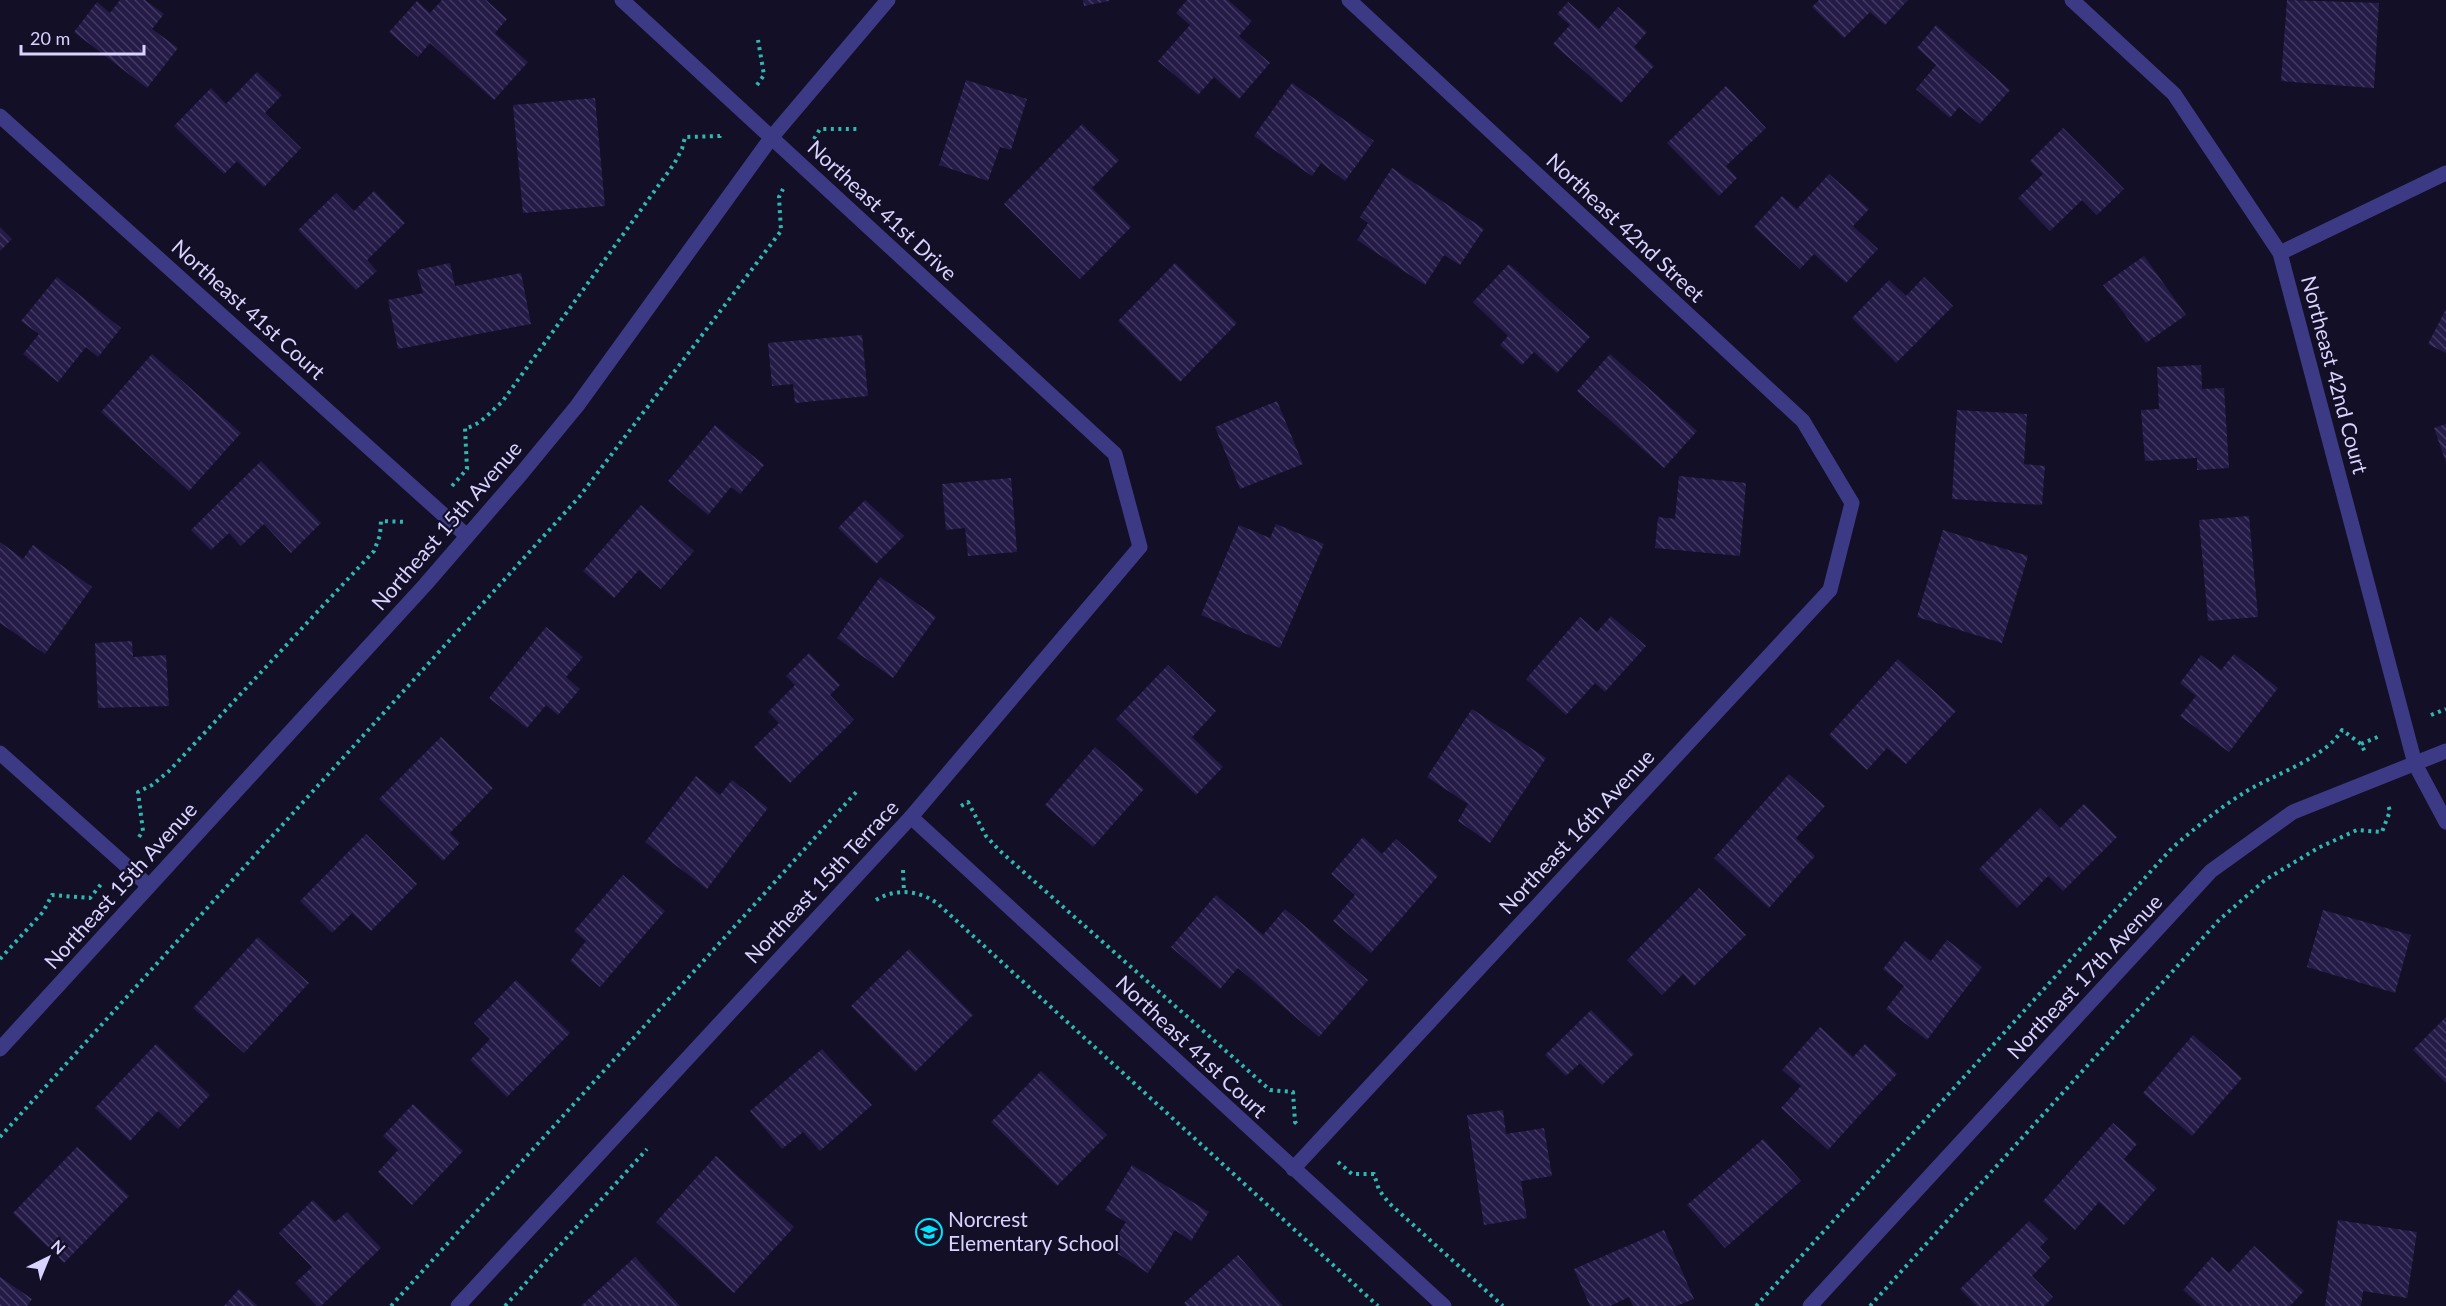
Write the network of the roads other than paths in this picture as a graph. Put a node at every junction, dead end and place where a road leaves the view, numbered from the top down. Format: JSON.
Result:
{"nodes":[{"id":1,"x":622,"y":0,"type":"edge"},
{"id":2,"x":888,"y":0,"type":"edge"},
{"id":3,"x":1349,"y":0,"type":"edge"},
{"id":4,"x":2072,"y":0,"type":"edge"},
{"id":5,"x":0,"y":116,"type":"edge"},
{"id":6,"x":771,"y":138,"type":"junction"},
{"id":7,"x":2446,"y":173,"type":"edge"},
{"id":8,"x":2280,"y":253,"type":"junction"},
{"id":9,"x":1115,"y":454,"type":"joint"},
{"id":10,"x":1852,"y":503,"type":"joint"},
{"id":11,"x":467,"y":536,"type":"junction"},
{"id":12,"x":2446,"y":751,"type":"edge"},
{"id":13,"x":0,"y":753,"type":"edge"},
{"id":14,"x":2415,"y":764,"type":"junction"},
{"id":15,"x":911,"y":817,"type":"junction"},
{"id":16,"x":2446,"y":822,"type":"edge"},
{"id":17,"x":149,"y":886,"type":"junction"},
{"id":18,"x":0,"y":1049,"type":"edge"},
{"id":19,"x":1293,"y":1169,"type":"junction"},
{"id":20,"x":458,"y":1306,"type":"edge"},
{"id":21,"x":1444,"y":1306,"type":"edge"},
{"id":22,"x":1810,"y":1306,"type":"edge"}],
"edges":[{"from":1,"to":6,"type":"street","name":"Northeast 41st Drive"},
{"from":2,"to":6,"type":"street","name":"Northeast 15th Avenue"},
{"from":3,"to":10,"type":"street","name":"Northeast 42nd Street"},
{"from":4,"to":8,"type":"street","name":"Northeast 42nd Court"},
{"from":5,"to":11,"type":"street","name":"Northeast 41st Court"},
{"from":6,"to":9,"type":"street","name":"Northeast 41st Drive"},
{"from":6,"to":11,"type":"street","name":"Northeast 15th Avenue"},
{"from":7,"to":8,"type":"street"},
{"from":8,"to":14,"type":"street","name":"Northeast 42nd Court"},
{"from":9,"to":15,"type":"street","name":"Northeast 15th Terrace"},
{"from":10,"to":19,"type":"street","name":"Northeast 16th Avenue"},
{"from":11,"to":17,"type":"street","name":"Northeast 15th Avenue"},
{"from":12,"to":14,"type":"street","name":"Northeast 17th Avenue"},
{"from":13,"to":17,"type":"street"},
{"from":14,"to":16,"type":"street","name":"Northeast 42nd Court"},
{"from":14,"to":22,"type":"street","name":"Northeast 17th Avenue"},
{"from":15,"to":19,"type":"street","name":"Northeast 41st Court"},
{"from":15,"to":20,"type":"street","name":"Northeast 15th Terrace"},
{"from":17,"to":18,"type":"street","name":"Northeast 15th Avenue"},
{"from":19,"to":21,"type":"street","name":"Northeast 41st Court"}]}
